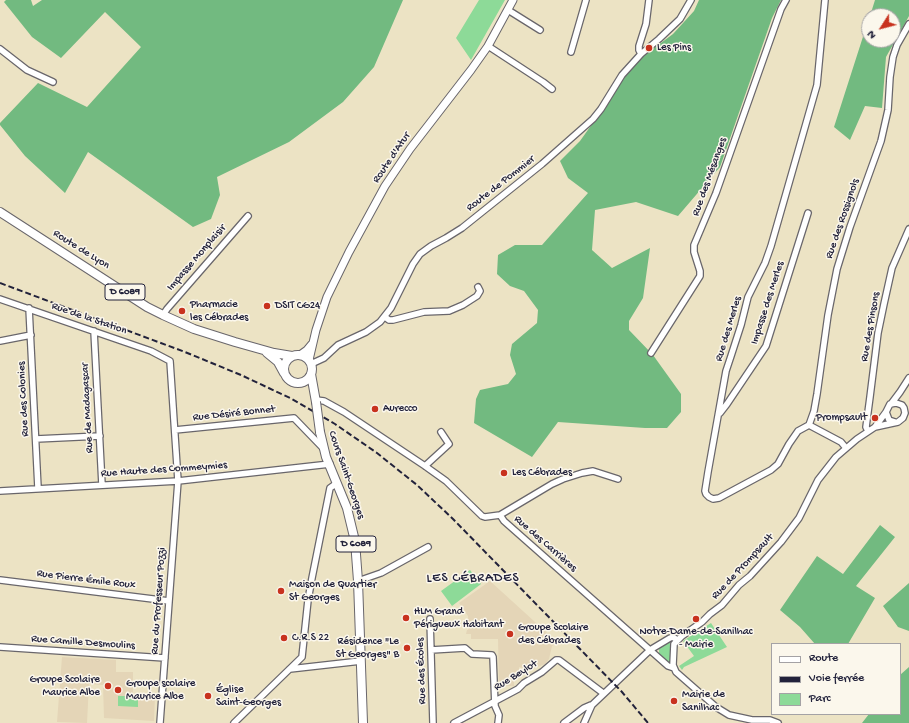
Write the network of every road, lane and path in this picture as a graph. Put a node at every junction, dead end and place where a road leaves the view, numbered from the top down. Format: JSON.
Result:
{"nodes":[{"id":1,"x":513,"y":0,"type":"edge"},
{"id":2,"x":586,"y":0,"type":"edge"},
{"id":3,"x":649,"y":0,"type":"edge"},
{"id":4,"x":692,"y":0,"type":"edge"},
{"id":5,"x":786,"y":0,"type":"edge"},
{"id":6,"x":826,"y":0,"type":"edge"},
{"id":7,"x":508,"y":10,"type":"junction"},
{"id":8,"x":909,"y":24,"type":"edge"},
{"id":9,"x":540,"y":30,"type":"dead end"},
{"id":10,"x":488,"y":46,"type":"junction"},
{"id":11,"x":0,"y":49,"type":"edge"},
{"id":12,"x":571,"y":52,"type":"dead end"},
{"id":13,"x":641,"y":54,"type":"junction"},
{"id":14,"x":53,"y":82,"type":"dead end"},
{"id":15,"x":552,"y":89,"type":"dead end"},
{"id":16,"x":0,"y":212,"type":"edge"},
{"id":17,"x":808,"y":213,"type":"dead end"},
{"id":18,"x":248,"y":216,"type":"dead end"},
{"id":19,"x":909,"y":229,"type":"edge"},
{"id":20,"x":478,"y":287,"type":"dead end"},
{"id":21,"x":0,"y":299,"type":"edge"},
{"id":22,"x":29,"y":308,"type":"junction"},
{"id":23,"x":163,"y":315,"type":"junction"},
{"id":24,"x":385,"y":317,"type":"junction"},
{"id":25,"x":94,"y":331,"type":"junction"},
{"id":26,"x":31,"y":335,"type":"junction"},
{"id":27,"x":0,"y":341,"type":"edge"},
{"id":28,"x":313,"y":342,"type":"junction"},
{"id":29,"x":261,"y":350,"type":"junction"},
{"id":30,"x":651,"y":353,"type":"dead end"},
{"id":31,"x":296,"y":355,"type":"junction"},
{"id":32,"x":170,"y":360,"type":"joint"},
{"id":33,"x":310,"y":362,"type":"junction"},
{"id":34,"x":284,"y":373,"type":"junction"},
{"id":35,"x":311,"y":374,"type":"junction"},
{"id":36,"x":909,"y":378,"type":"edge"},
{"id":37,"x":299,"y":383,"type":"junction"},
{"id":38,"x":900,"y":392,"type":"junction"},
{"id":39,"x":316,"y":401,"type":"junction"},
{"id":40,"x":890,"y":404,"type":"junction"},
{"id":41,"x":905,"y":406,"type":"edge"},
{"id":42,"x":886,"y":412,"type":"junction"},
{"id":43,"x":720,"y":413,"type":"junction"},
{"id":44,"x":909,"y":418,"type":"edge"},
{"id":45,"x":898,"y":421,"type":"junction"},
{"id":46,"x":809,"y":424,"type":"junction"},
{"id":47,"x":875,"y":427,"type":"junction"},
{"id":48,"x":175,"y":430,"type":"junction"},
{"id":49,"x":868,"y":431,"type":"junction"},
{"id":50,"x":441,"y":432,"type":"dead end"},
{"id":51,"x":100,"y":436,"type":"junction"},
{"id":52,"x":36,"y":439,"type":"junction"},
{"id":53,"x":846,"y":448,"type":"junction"},
{"id":54,"x":324,"y":449,"type":"junction"},
{"id":55,"x":330,"y":464,"type":"junction"},
{"id":56,"x":425,"y":466,"type":"junction"},
{"id":57,"x":618,"y":479,"type":"dead end"},
{"id":58,"x":178,"y":481,"type":"junction"},
{"id":59,"x":337,"y":483,"type":"junction"},
{"id":60,"x":102,"y":485,"type":"junction"},
{"id":61,"x":38,"y":488,"type":"junction"},
{"id":62,"x":0,"y":491,"type":"edge"},
{"id":63,"x":500,"y":515,"type":"junction"},
{"id":64,"x":428,"y":547,"type":"dead end"},
{"id":65,"x":0,"y":580,"type":"edge"},
{"id":66,"x":358,"y":581,"type":"junction"},
{"id":67,"x":169,"y":601,"type":"junction"},
{"id":68,"x":430,"y":619,"type":"dead end"},
{"id":69,"x":677,"y":640,"type":"junction"},
{"id":70,"x":0,"y":647,"type":"edge"},
{"id":71,"x":431,"y":650,"type":"junction"},
{"id":72,"x":650,"y":650,"type":"junction"},
{"id":73,"x":165,"y":658,"type":"junction"},
{"id":74,"x":360,"y":661,"type":"junction"},
{"id":75,"x":674,"y":668,"type":"junction"},
{"id":76,"x":290,"y":669,"type":"junction"},
{"id":77,"x":604,"y":693,"type":"junction"},
{"id":78,"x":494,"y":701,"type":"junction"},
{"id":79,"x":592,"y":705,"type":"junction"},
{"id":80,"x":160,"y":723,"type":"edge"},
{"id":81,"x":234,"y":723,"type":"edge"},
{"id":82,"x":364,"y":723,"type":"edge"},
{"id":83,"x":433,"y":723,"type":"edge"},
{"id":84,"x":454,"y":723,"type":"edge"},
{"id":85,"x":498,"y":723,"type":"edge"},
{"id":86,"x":564,"y":723,"type":"edge"},
{"id":87,"x":584,"y":723,"type":"edge"},
{"id":88,"x":778,"y":723,"type":"edge"}],
"edges":[{"from":1,"to":7,"type":"main road","name":"Route d'Atur"},
{"from":2,"to":12,"type":"street"},
{"from":3,"to":13,"type":"street"},
{"from":4,"to":13,"type":"street","name":"Route de Pommier"},
{"from":5,"to":30,"type":"street","name":"Rue des Mésanges"},
{"from":6,"to":43,"type":"street","name":"Rue des Merles"},
{"from":7,"to":9,"type":"street"},
{"from":7,"to":10,"type":"main road","name":"Route d'Atur"},
{"from":8,"to":46,"type":"street","name":"Rue des Rossignols"},
{"from":10,"to":15,"type":"street"},
{"from":10,"to":28,"type":"main road","name":"Route d'Atur"},
{"from":11,"to":14,"type":"street"},
{"from":13,"to":24,"type":"street","name":"Route de Pommier"},
{"from":16,"to":23,"type":"main road","name":"Route de Lyon","number":"D 6089"},
{"from":17,"to":43,"type":"street","name":"Impasse des Merles"},
{"from":18,"to":23,"type":"street","name":"Impasse Monplaisir"},
{"from":19,"to":49,"type":"street","name":"Rue des Pinsons"},
{"from":20,"to":24,"type":"street"},
{"from":21,"to":22,"type":"street","name":"Rue de la Station"},
{"from":22,"to":25,"type":"street","name":"Rue de la Station"},
{"from":22,"to":26,"type":"street","name":"Rue des Colonies"},
{"from":23,"to":29,"type":"main road","name":"Route de Lyon","number":"D 6089"},
{"from":24,"to":33,"type":"street","name":"Route de Pommier"},
{"from":25,"to":32,"type":"street","name":"Rue de la Station"},
{"from":25,"to":51,"type":"street","name":"Rue de Madagascar"},
{"from":26,"to":27,"type":"street"},
{"from":26,"to":52,"type":"street","name":"Rue des Colonies"},
{"from":28,"to":31,"type":"main road"},
{"from":28,"to":33,"type":"main road","name":"Route d'Atur"},
{"from":29,"to":31,"type":"main road","name":"Route de Lyon","number":"D 6089"},
{"from":29,"to":34,"type":"main road","name":"Route de Lyon","number":"D 6089"},
{"from":31,"to":33,"type":"main road"},
{"from":31,"to":34,"type":"main road"},
{"from":32,"to":48,"type":"street","name":"Rue du Professeur Pozzi"},
{"from":33,"to":35,"type":"main road"},
{"from":34,"to":37,"type":"main road"},
{"from":35,"to":37,"type":"main road"},
{"from":35,"to":39,"type":"main road","name":"Cours Saint-Georges","number":"D 6089"},
{"from":36,"to":38,"type":"street"},
{"from":37,"to":39,"type":"main road","name":"Cours Saint-Georges","number":"D 6089"},
{"from":38,"to":40,"type":"street"},
{"from":38,"to":41,"type":"street"},
{"from":39,"to":54,"type":"main road","name":"Cours Saint-Georges","number":"D 6089","bridge":true},
{"from":39,"to":56,"type":"street","name":"Rue des Carrières"},
{"from":40,"to":41,"type":"street"},
{"from":40,"to":42,"type":"street"},
{"from":41,"to":45,"type":"street"},
{"from":42,"to":45,"type":"street"},
{"from":42,"to":47,"type":"street","name":"Rue de Prompsault"},
{"from":43,"to":46,"type":"street","name":"Rue des Merles"},
{"from":44,"to":45,"type":"street","name":"Rue de Prompsault"},
{"from":45,"to":47,"type":"street","name":"Rue de Prompsault"},
{"from":46,"to":53,"type":"street"},
{"from":47,"to":49,"type":"street","name":"Rue de Prompsault"},
{"from":48,"to":54,"type":"street","name":"Rue Désiré Bonnet"},
{"from":48,"to":58,"type":"street","name":"Rue du Professeur Pozzi"},
{"from":49,"to":53,"type":"street","name":"Rue de Prompsault"},
{"from":50,"to":56,"type":"street"},
{"from":51,"to":52,"type":"street"},
{"from":51,"to":60,"type":"street","name":"Rue de Madagascar"},
{"from":52,"to":61,"type":"street","name":"Rue des Colonies"},
{"from":53,"to":69,"type":"street","name":"Rue de Prompsault"},
{"from":54,"to":55,"type":"main road","name":"Cours Saint-Georges","number":"D 6089"},
{"from":55,"to":58,"type":"street","name":"Rue Haute des Commeymies"},
{"from":55,"to":59,"type":"main road","name":"Cours Saint-Georges","number":"D 6089"},
{"from":56,"to":63,"type":"street","name":"Rue des Carrières"},
{"from":57,"to":63,"type":"street"},
{"from":58,"to":60,"type":"street","name":"Rue Haute des Commeymies"},
{"from":58,"to":67,"type":"street","name":"Rue du Professeur Pozzi"},
{"from":59,"to":66,"type":"main road","name":"Cours Saint-Georges","number":"D 6089"},
{"from":59,"to":76,"type":"street"},
{"from":60,"to":61,"type":"street","name":"Rue Haute des Commeymies"},
{"from":61,"to":62,"type":"street","name":"Rue Haute des Commeymies"},
{"from":63,"to":72,"type":"street","name":"Rue des Carrières"},
{"from":64,"to":66,"type":"street"},
{"from":65,"to":67,"type":"street","name":"Rue Pierre Émile Roux"},
{"from":66,"to":74,"type":"main road","name":"Cours Saint-Georges","number":"D 6089"},
{"from":67,"to":73,"type":"street","name":"Rue du Professeur Pozzi"},
{"from":68,"to":71,"type":"street","name":"Rue des Écoles"},
{"from":69,"to":72,"type":"street","name":"Rue de Prompsault"},
{"from":69,"to":75,"type":"street"},
{"from":70,"to":73,"type":"street","name":"Rue Camille Desmoulins"},
{"from":71,"to":78,"type":"street"},
{"from":71,"to":83,"type":"street","name":"Rue des Écoles"},
{"from":72,"to":75,"type":"street","name":"Rue des Carrières"},
{"from":72,"to":77,"type":"street","name":"Rue de Prompsault"},
{"from":73,"to":80,"type":"street","name":"Rue du Professeur Pozzi"},
{"from":74,"to":76,"type":"street"},
{"from":74,"to":82,"type":"main road","name":"Cours Saint-Georges","number":"D 6089"},
{"from":75,"to":88,"type":"street","name":"Rue des Carrières"},
{"from":76,"to":81,"type":"street"},
{"from":77,"to":78,"type":"street","name":"Rue Beylot"},
{"from":77,"to":79,"type":"street","name":"Rue de Prompsault"},
{"from":78,"to":84,"type":"street","name":"Rue Beylot"},
{"from":78,"to":85,"type":"street"},
{"from":79,"to":86,"type":"street"},
{"from":79,"to":87,"type":"street"}]}
